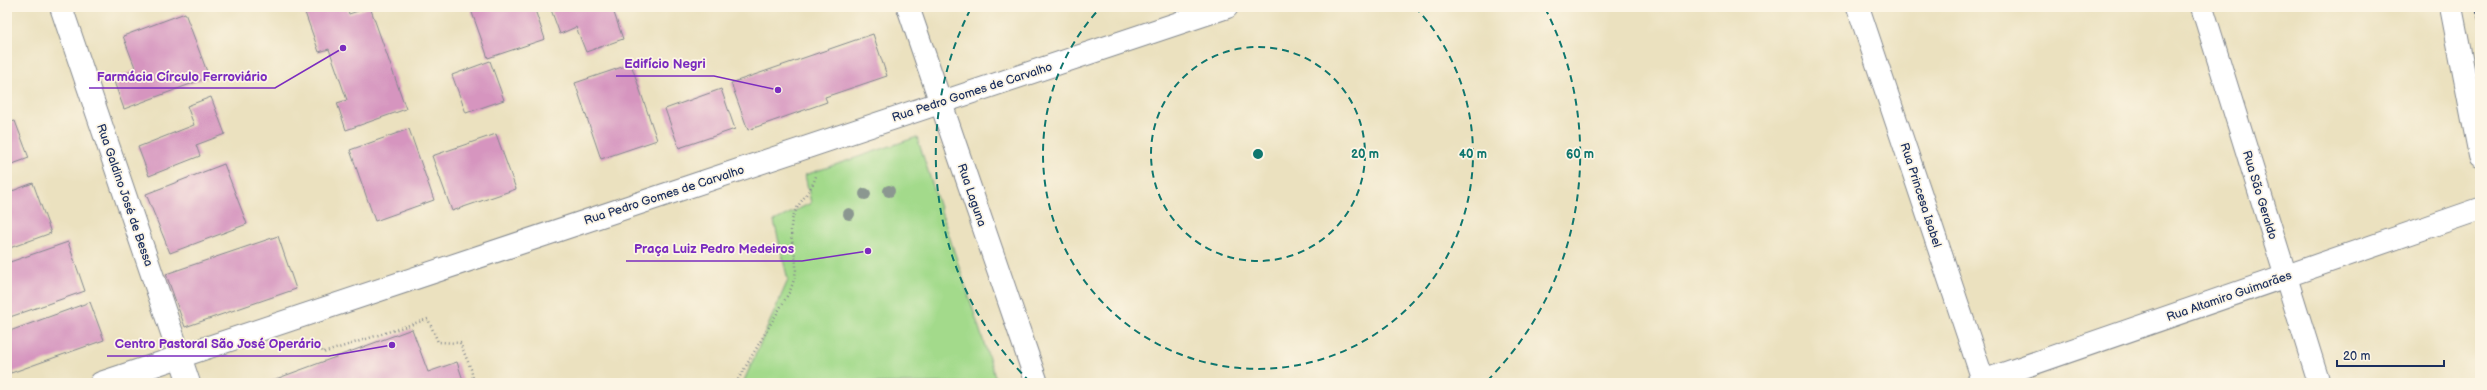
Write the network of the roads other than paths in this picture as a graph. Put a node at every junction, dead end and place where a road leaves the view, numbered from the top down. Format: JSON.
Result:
{"nodes":[{"id":1,"x":61,"y":7,"type":"edge"},
{"id":2,"x":908,"y":7,"type":"edge"},
{"id":3,"x":1227,"y":7,"type":"edge"},
{"id":4,"x":1858,"y":7,"type":"edge"},
{"id":5,"x":2202,"y":7,"type":"edge"},
{"id":6,"x":2451,"y":7,"type":"edge"},
{"id":7,"x":941,"y":103,"type":"junction"},
{"id":8,"x":2480,"y":156,"type":"edge"},
{"id":9,"x":2480,"y":209,"type":"edge"},
{"id":10,"x":2286,"y":276,"type":"junction"},
{"id":11,"x":180,"y":357,"type":"junction"},
{"id":12,"x":1981,"y":382,"type":"edge"},
{"id":13,"x":101,"y":383,"type":"edge"},
{"id":14,"x":189,"y":383,"type":"edge"},
{"id":15,"x":1037,"y":383,"type":"edge"},
{"id":16,"x":2319,"y":383,"type":"edge"}],
"edges":[{"from":1,"to":11,"type":"street","name":"Rua Galdino José de Bessa"},
{"from":2,"to":7,"type":"street","name":"Rua Laguna"},
{"from":3,"to":7,"type":"street","name":"Rua Pedro Gomes de Carvalho"},
{"from":4,"to":12,"type":"street","name":"Rua Princesa Isabel"},
{"from":5,"to":10,"type":"street","name":"Rua São Geraldo"},
{"from":6,"to":8,"type":"street"},
{"from":7,"to":11,"type":"street","name":"Rua Pedro Gomes de Carvalho"},
{"from":7,"to":15,"type":"street","name":"Rua Laguna"},
{"from":9,"to":10,"type":"street","name":"Rua Altamiro Guimarães"},
{"from":10,"to":12,"type":"street","name":"Rua Altamiro Guimarães"},
{"from":10,"to":16,"type":"street","name":"Rua São Geraldo"},
{"from":11,"to":13,"type":"street","name":"Rua Pedro Gomes de Carvalho"},
{"from":11,"to":14,"type":"street","name":"Rua Galdino José de Bessa"}]}
